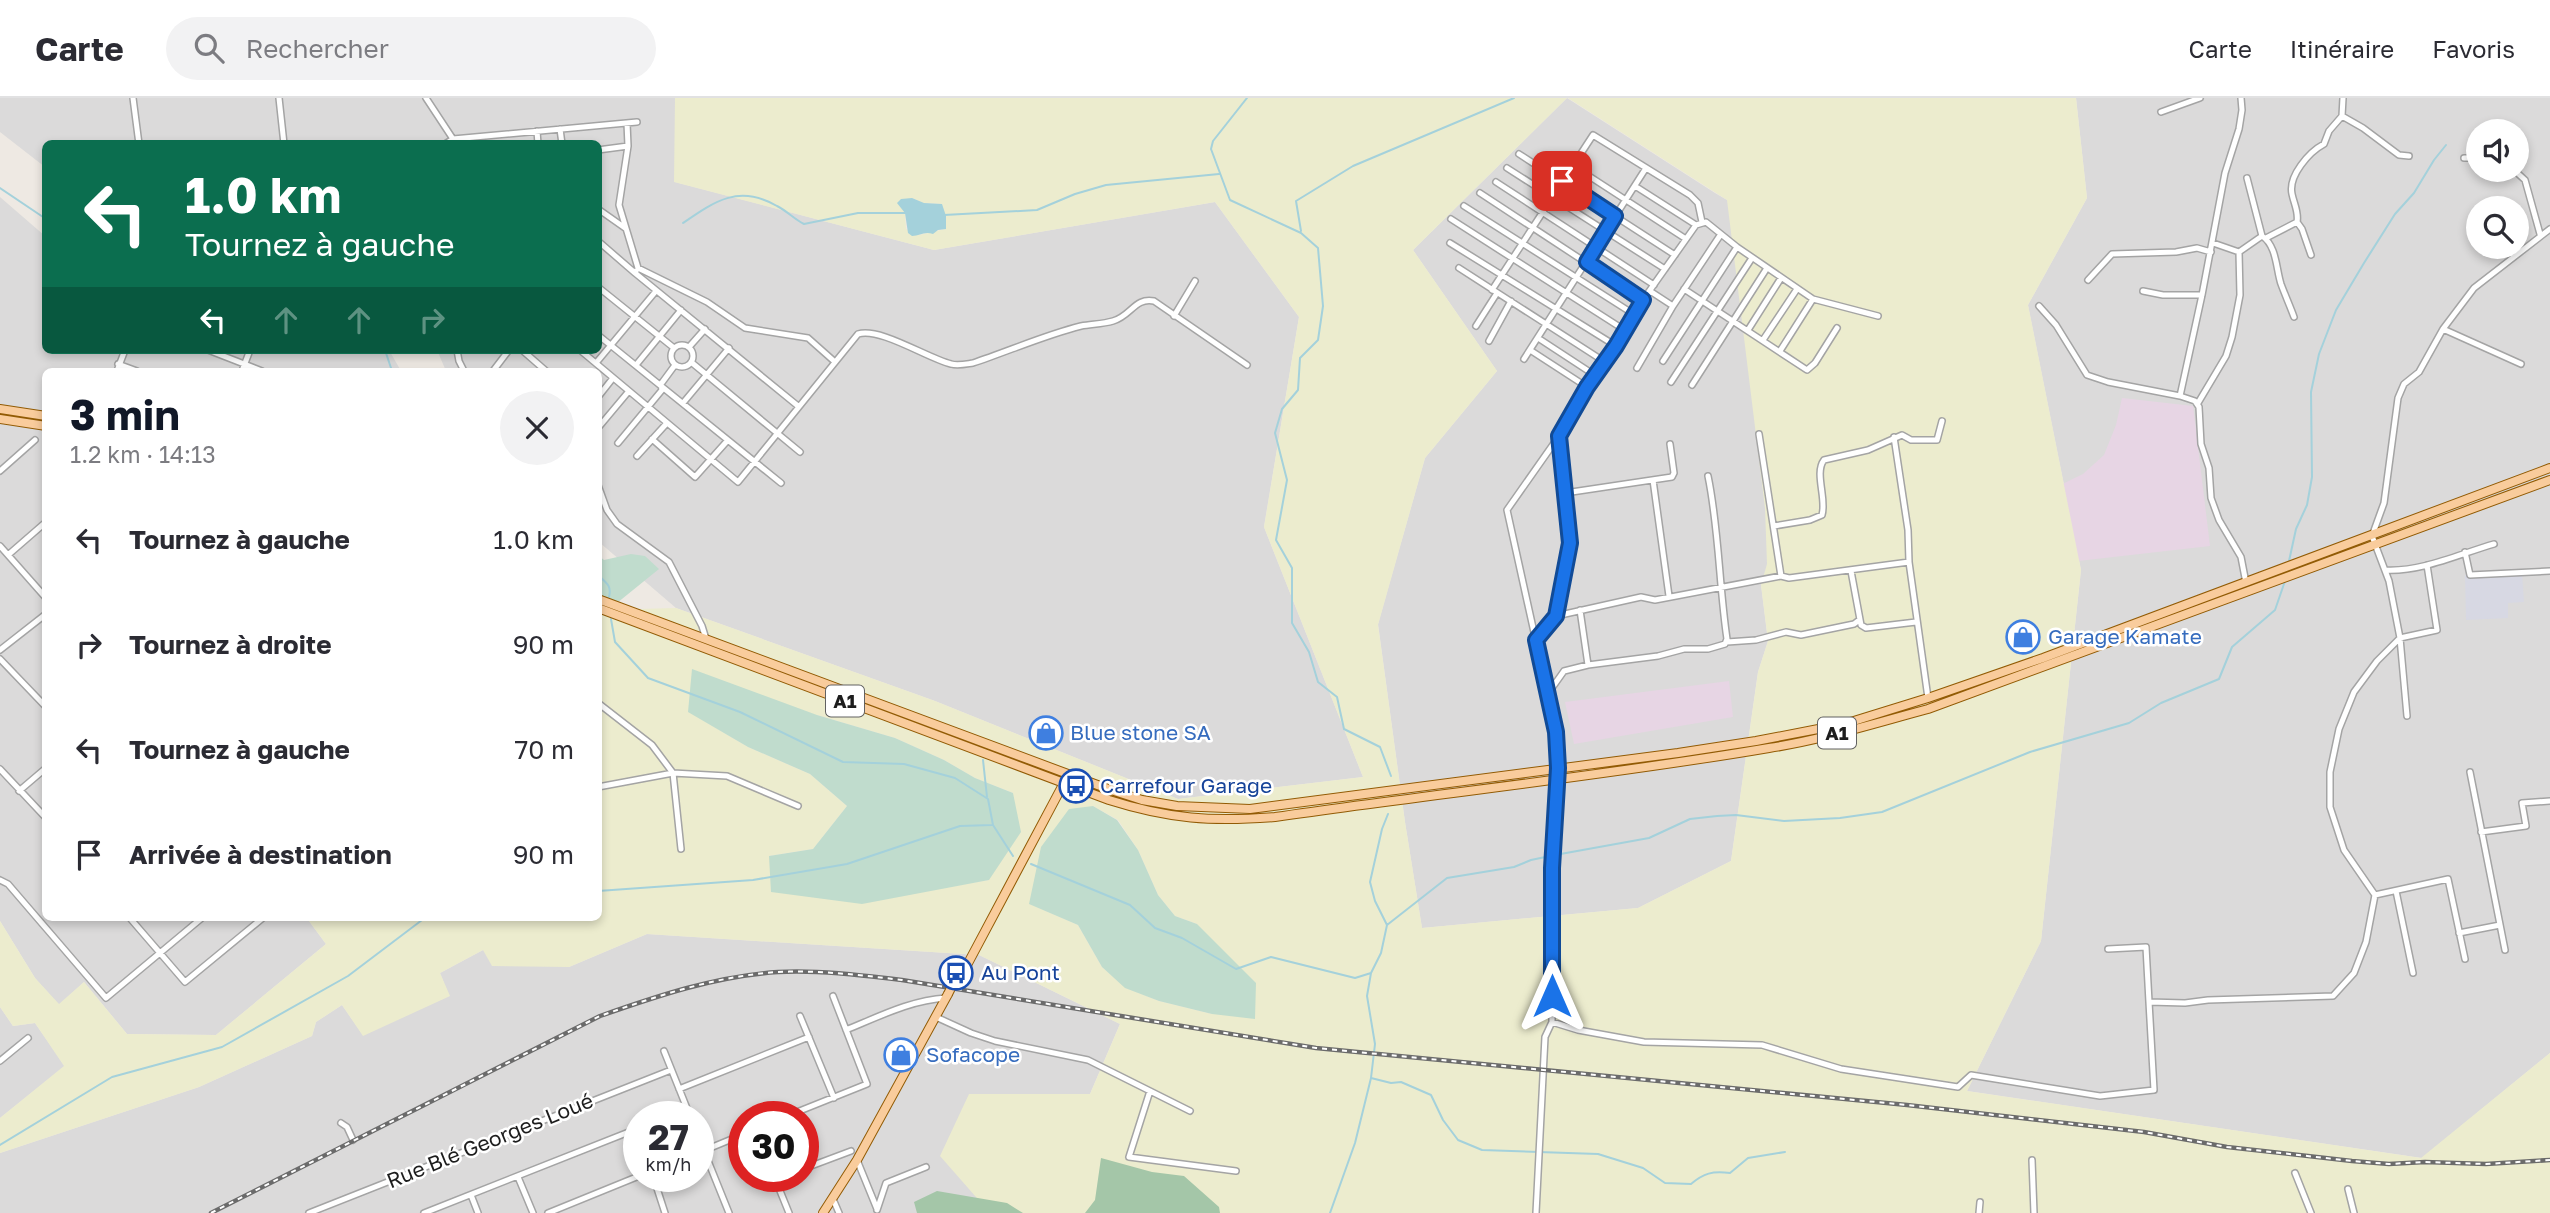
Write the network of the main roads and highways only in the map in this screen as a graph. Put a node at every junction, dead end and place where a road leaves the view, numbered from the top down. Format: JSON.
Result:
{"nodes":[{"id":1,"x":0,"y":409,"type":"edge"},
{"id":2,"x":42,"y":415,"type":"edge"},
{"id":3,"x":0,"y":419,"type":"edge"},
{"id":4,"x":42,"y":425,"type":"edge"},
{"id":5,"x":2550,"y":468,"type":"edge"},
{"id":6,"x":2550,"y":480,"type":"edge"},
{"id":7,"x":2373,"y":539,"type":"junction"},
{"id":8,"x":602,"y":600,"type":"edge"},
{"id":9,"x":602,"y":610,"type":"edge"},
{"id":10,"x":1068,"y":774,"type":"junction"},
{"id":11,"x":1063,"y":784,"type":"junction"},
{"id":12,"x":823,"y":1213,"type":"edge"}],
"edges":[{"from":1,"to":2,"type":"main road"},
{"from":3,"to":4,"type":"main road"},
{"from":5,"to":7,"type":"main road","number":"A1"},
{"from":6,"to":7,"type":"main road","number":"A1"},
{"from":7,"to":10,"type":"main road","number":"A1"},
{"from":7,"to":11,"type":"main road","number":"A1"},
{"from":8,"to":10,"type":"main road","number":"A1"},
{"from":9,"to":11,"type":"main road","number":"A1"},
{"from":10,"to":11,"type":"main road"},
{"from":11,"to":12,"type":"main road","bridge":true}]}
